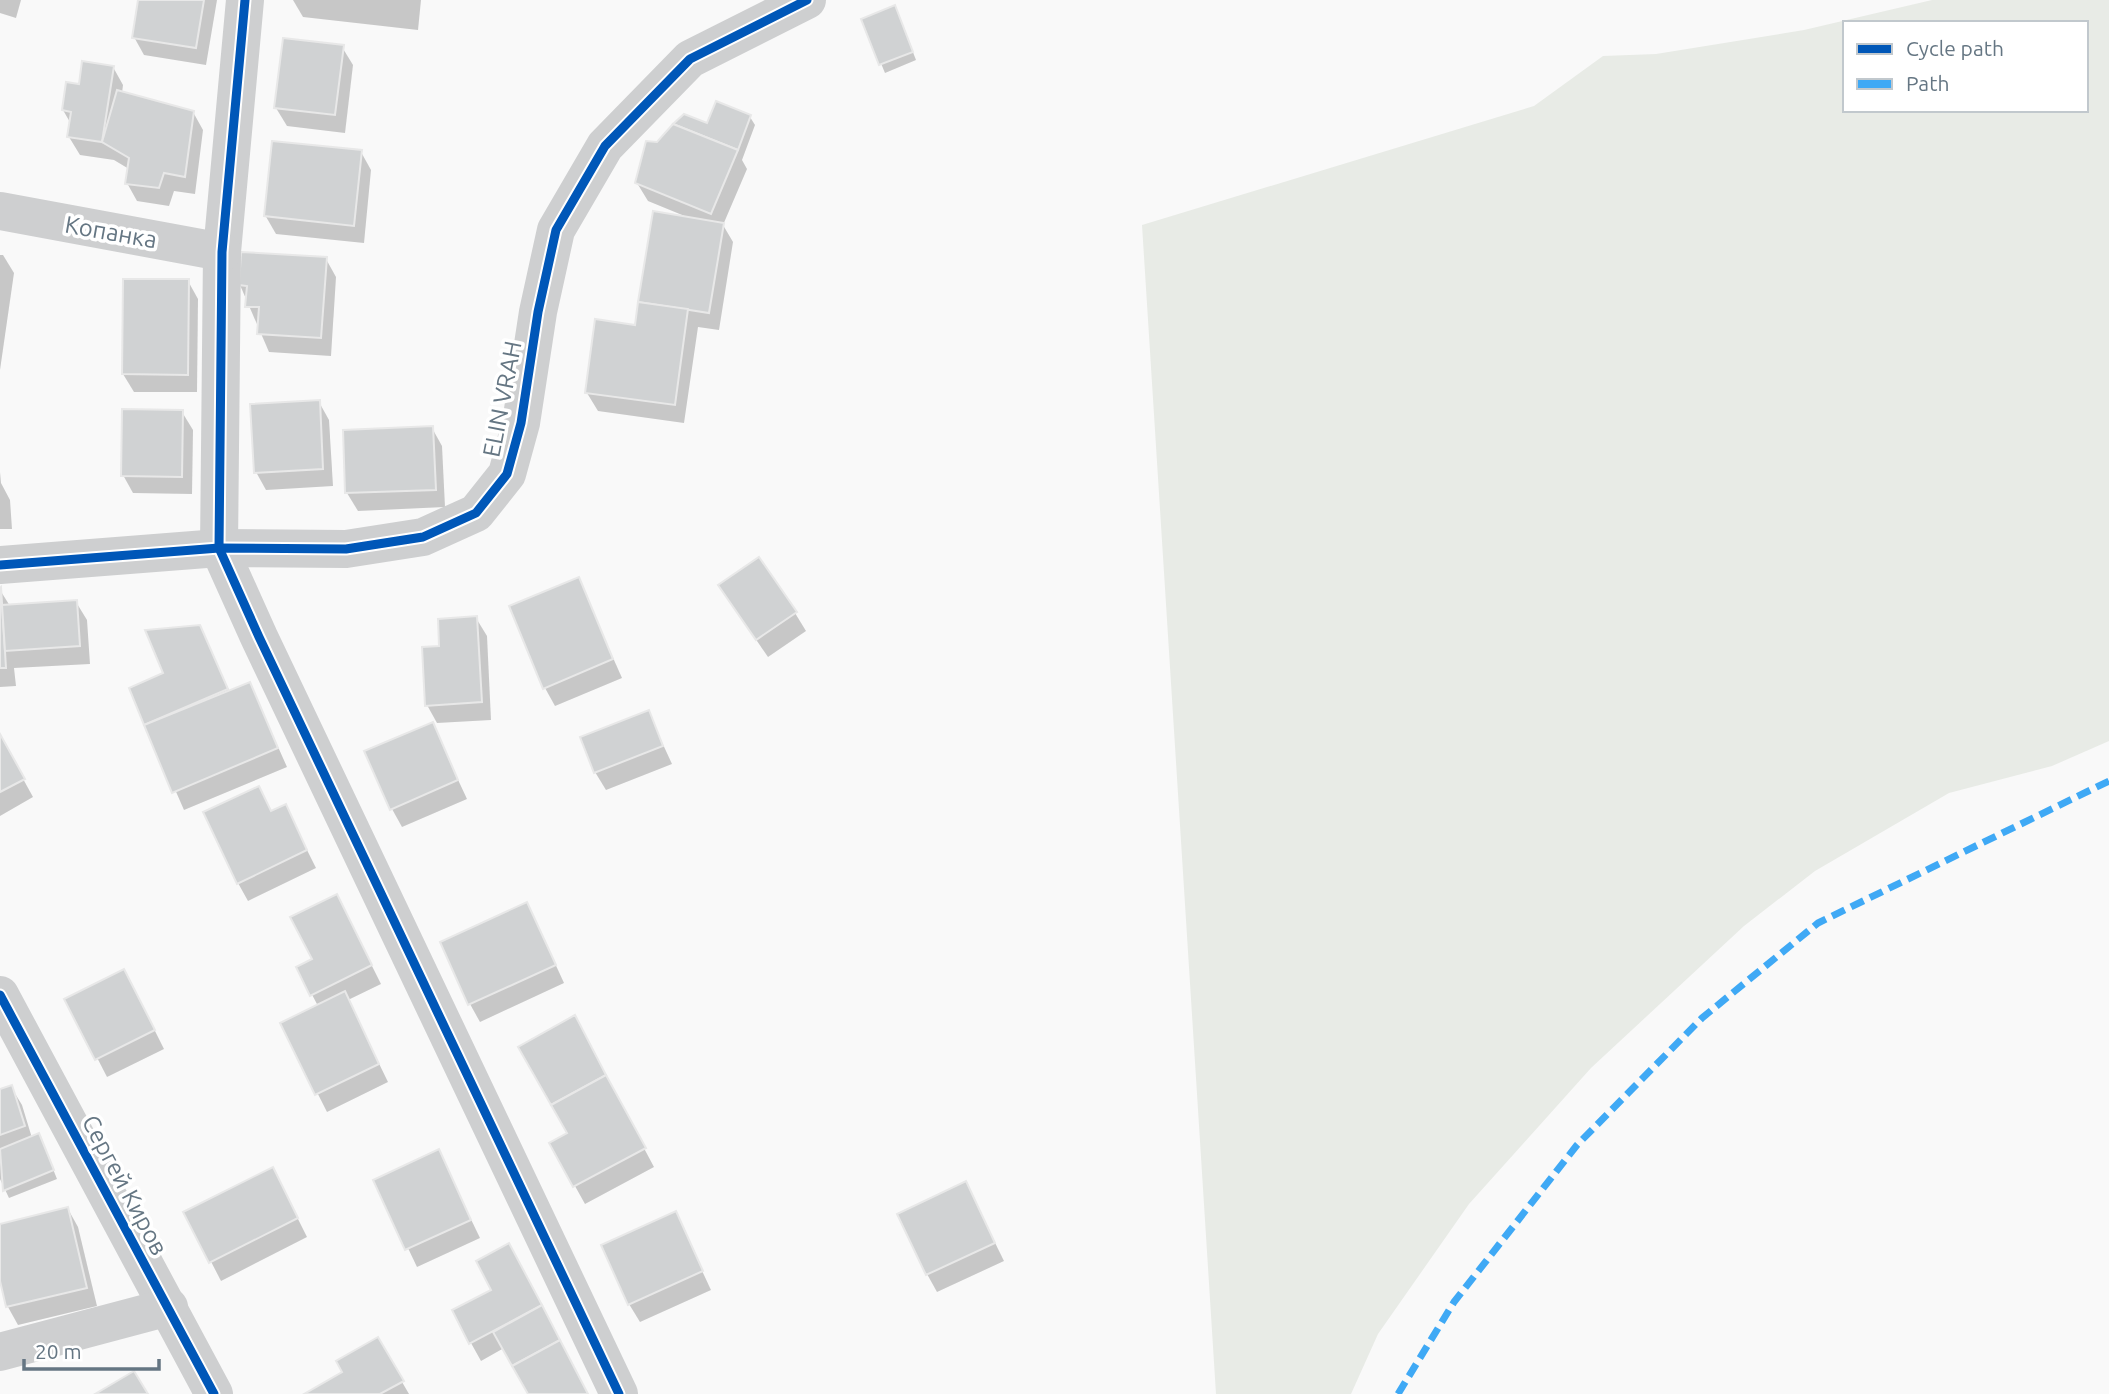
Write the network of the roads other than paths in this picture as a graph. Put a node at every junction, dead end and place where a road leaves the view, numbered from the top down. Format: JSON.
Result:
{"nodes":[{"id":1,"x":245,"y":0,"type":"edge"},
{"id":2,"x":807,"y":0,"type":"edge"},
{"id":3,"x":0,"y":211,"type":"edge"},
{"id":4,"x":222,"y":252,"type":"junction"},
{"id":5,"x":219,"y":548,"type":"junction"},
{"id":6,"x":0,"y":565,"type":"edge"},
{"id":7,"x":0,"y":995,"type":"edge"},
{"id":8,"x":169,"y":1307,"type":"junction"},
{"id":9,"x":0,"y":1352,"type":"edge"},
{"id":10,"x":214,"y":1394,"type":"edge"},
{"id":11,"x":619,"y":1394,"type":"edge"}],
"edges":[{"from":1,"to":4,"type":"street"},
{"from":2,"to":5,"type":"street","name":"ELIN VRAH"},
{"from":3,"to":4,"type":"street","name":"Копанка"},
{"from":4,"to":5,"type":"street"},
{"from":5,"to":6,"type":"street","name":"ELIN VRAH"},
{"from":5,"to":11,"type":"street"},
{"from":7,"to":8,"type":"street","name":"Сергей Киров"},
{"from":8,"to":9,"type":"street"},
{"from":8,"to":10,"type":"street","name":"Сергей Киров"}]}
